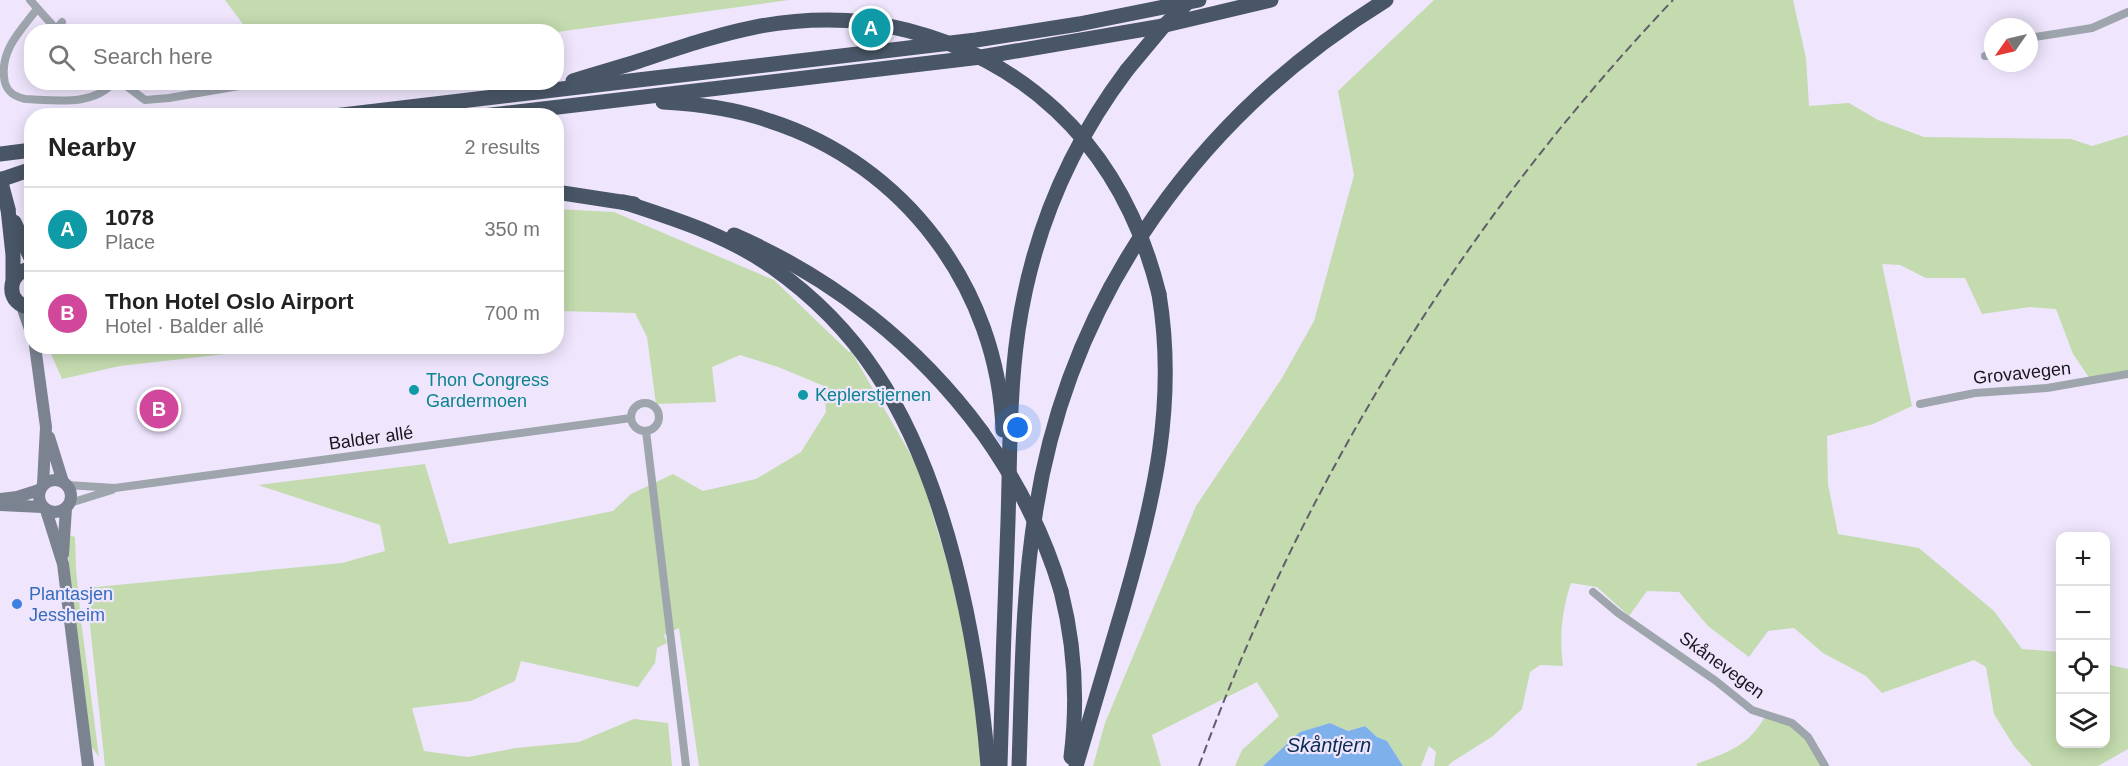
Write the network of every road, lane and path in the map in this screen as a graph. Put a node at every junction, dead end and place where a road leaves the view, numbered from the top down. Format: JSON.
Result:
{"nodes":[{"id":1,"x":30,"y":0,"type":"edge"},
{"id":2,"x":1191,"y":0,"type":"edge"},
{"id":3,"x":1199,"y":0,"type":"edge"},
{"id":4,"x":1271,"y":0,"type":"edge"},
{"id":5,"x":1386,"y":0,"type":"edge"},
{"id":6,"x":37,"y":9,"type":"junction"},
{"id":7,"x":2128,"y":12,"type":"edge"},
{"id":8,"x":25,"y":24,"type":"edge"},
{"id":9,"x":54,"y":24,"type":"edge"},
{"id":10,"x":24,"y":25,"type":"edge"},
{"id":11,"x":2038,"y":37,"type":"edge"},
{"id":12,"x":564,"y":83,"type":"edge"},
{"id":13,"x":564,"y":89,"type":"edge"},
{"id":14,"x":105,"y":90,"type":"edge"},
{"id":15,"x":132,"y":90,"type":"edge"},
{"id":16,"x":217,"y":90,"type":"edge"},
{"id":17,"x":539,"y":90,"type":"edge"},
{"id":18,"x":554,"y":90,"type":"edge"},
{"id":19,"x":529,"y":93,"type":"junction"},
{"id":20,"x":621,"y":100,"type":"junction"},
{"id":21,"x":402,"y":108,"type":"edge"},
{"id":22,"x":552,"y":108,"type":"edge"},
{"id":23,"x":24,"y":151,"type":"edge"},
{"id":24,"x":0,"y":154,"type":"edge"},
{"id":25,"x":24,"y":169,"type":"edge"},
{"id":26,"x":24,"y":171,"type":"edge"},
{"id":27,"x":0,"y":172,"type":"edge"},
{"id":28,"x":0,"y":179,"type":"edge"},
{"id":29,"x":564,"y":193,"type":"edge"},
{"id":30,"x":623,"y":202,"type":"junction"},
{"id":31,"x":8,"y":209,"type":"junction"},
{"id":32,"x":24,"y":243,"type":"edge"},
{"id":33,"x":24,"y":271,"type":"edge"},
{"id":34,"x":8,"y":284,"type":"edge"},
{"id":35,"x":0,"y":303,"type":"edge"},
{"id":36,"x":23,"y":305,"type":"edge"},
{"id":37,"x":38,"y":354,"type":"edge"},
{"id":38,"x":2128,"y":374,"type":"edge"},
{"id":39,"x":1920,"y":404,"type":"dead end"},
{"id":40,"x":631,"y":418,"type":"junction"},
{"id":41,"x":46,"y":427,"type":"junction"},
{"id":42,"x":646,"y":431,"type":"junction"},
{"id":43,"x":65,"y":484,"type":"junction"},
{"id":44,"x":41,"y":487,"type":"junction"},
{"id":45,"x":115,"y":488,"type":"junction"},
{"id":46,"x":0,"y":499,"type":"edge"},
{"id":47,"x":1009,"y":501,"type":"junction"},
{"id":48,"x":0,"y":505,"type":"edge"},
{"id":49,"x":68,"y":505,"type":"junction"},
{"id":50,"x":44,"y":508,"type":"junction"},
{"id":51,"x":63,"y":564,"type":"junction"},
{"id":52,"x":1593,"y":592,"type":"dead end"},
{"id":53,"x":88,"y":766,"type":"edge"},
{"id":54,"x":686,"y":766,"type":"edge"},
{"id":55,"x":988,"y":766,"type":"edge"},
{"id":56,"x":1000,"y":766,"type":"edge"},
{"id":57,"x":1019,"y":766,"type":"edge"},
{"id":58,"x":1069,"y":766,"type":"edge"},
{"id":59,"x":1076,"y":766,"type":"edge"},
{"id":60,"x":1825,"y":766,"type":"edge"}],
"edges":[{"from":1,"to":6,"type":"street"},
{"from":2,"to":47,"type":"highway","bridge":true},
{"from":3,"to":13,"type":"highway"},
{"from":4,"to":20,"type":"highway"},
{"from":5,"to":57,"type":"highway"},
{"from":6,"to":8,"type":"street"},
{"from":6,"to":9,"type":"street"},
{"from":7,"to":11,"type":"street"},
{"from":10,"to":14,"type":"street"},
{"from":12,"to":59,"type":"highway","bridge":true},
{"from":15,"to":16,"type":"street"},
{"from":17,"to":19,"type":"highway","bridge":true},
{"from":18,"to":19,"type":"highway"},
{"from":19,"to":21,"type":"highway"},
{"from":20,"to":22,"type":"highway"},
{"from":20,"to":47,"type":"highway"},
{"from":23,"to":24,"type":"highway"},
{"from":25,"to":27,"type":"highway"},
{"from":26,"to":28,"type":"highway"},
{"from":28,"to":31,"type":"highway","bridge":true},
{"from":29,"to":30,"type":"highway"},
{"from":30,"to":55,"type":"highway"},
{"from":30,"to":58,"type":"highway","bridge":true},
{"from":31,"to":32,"type":"highway"},
{"from":31,"to":34,"type":"highway"},
{"from":33,"to":34,"type":"highway"},
{"from":34,"to":36,"type":"highway"},
{"from":35,"to":36,"type":"highway"},
{"from":37,"to":41,"type":"main road"},
{"from":38,"to":39,"type":"street","name":"Grovavegen"},
{"from":40,"to":42,"type":"street"},
{"from":40,"to":42,"type":"street"},
{"from":40,"to":45,"type":"street","name":"Balder allé"},
{"from":41,"to":43,"type":"main road"},
{"from":41,"to":44,"type":"main road"},
{"from":42,"to":54,"type":"street"},
{"from":43,"to":44,"type":"main road"},
{"from":43,"to":45,"type":"street","name":"Balder allé"},
{"from":43,"to":49,"type":"main road"},
{"from":44,"to":46,"type":"main road"},
{"from":44,"to":50,"type":"main road"},
{"from":45,"to":49,"type":"street","name":"Balder allé"},
{"from":47,"to":56,"type":"highway"},
{"from":48,"to":50,"type":"main road"},
{"from":49,"to":50,"type":"main road"},
{"from":49,"to":51,"type":"main road"},
{"from":50,"to":51,"type":"main road"},
{"from":51,"to":53,"type":"main road"},
{"from":52,"to":60,"type":"street","name":"Skånevegen"}]}
